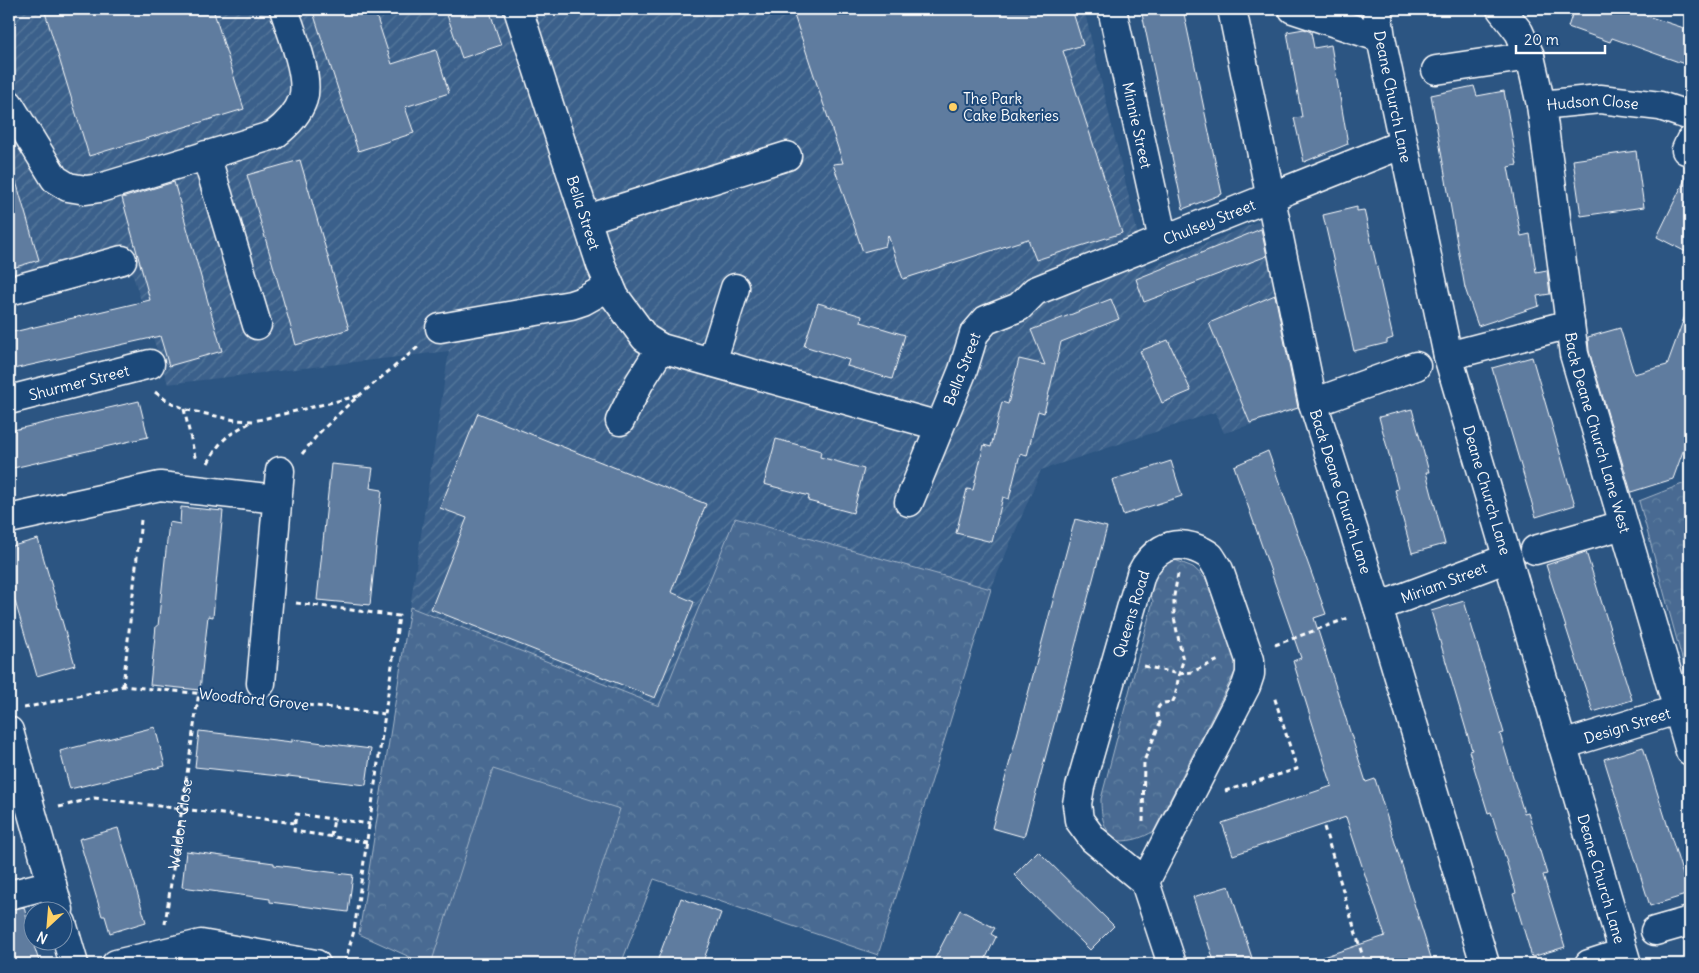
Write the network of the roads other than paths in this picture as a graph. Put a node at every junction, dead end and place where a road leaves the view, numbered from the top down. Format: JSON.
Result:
{"nodes":[{"id":1,"x":284,"y":9,"type":"edge"},
{"id":2,"x":518,"y":9,"type":"edge"},
{"id":3,"x":1112,"y":9,"type":"edge"},
{"id":4,"x":1232,"y":9,"type":"edge"},
{"id":5,"x":1293,"y":9,"type":"edge"},
{"id":6,"x":1377,"y":9,"type":"edge"},
{"id":7,"x":1501,"y":9,"type":"edge"},
{"id":8,"x":1381,"y":38,"type":"junction"},
{"id":9,"x":1530,"y":56,"type":"junction"},
{"id":10,"x":1436,"y":70,"type":"dead end"},
{"id":11,"x":9,"y":104,"type":"edge"},
{"id":12,"x":1542,"y":106,"type":"junction"},
{"id":13,"x":1690,"y":116,"type":"edge"},
{"id":14,"x":1403,"y":144,"type":"junction"},
{"id":15,"x":206,"y":155,"type":"junction"},
{"id":16,"x":787,"y":156,"type":"dead end"},
{"id":17,"x":1270,"y":197,"type":"junction"},
{"id":18,"x":587,"y":219,"type":"junction"},
{"id":19,"x":1163,"y":240,"type":"junction"},
{"id":20,"x":122,"y":260,"type":"dead end"},
{"id":21,"x":610,"y":286,"type":"junction"},
{"id":22,"x":735,"y":288,"type":"dead end"},
{"id":23,"x":9,"y":291,"type":"edge"},
{"id":24,"x":1019,"y":307,"type":"joint"},
{"id":25,"x":1570,"y":324,"type":"junction"},
{"id":26,"x":257,"y":325,"type":"dead end"},
{"id":27,"x":440,"y":328,"type":"road end"},
{"id":28,"x":661,"y":348,"type":"junction"},
{"id":29,"x":1448,"y":356,"type":"junction"},
{"id":30,"x":712,"y":362,"type":"junction"},
{"id":31,"x":146,"y":366,"type":"road end"},
{"id":32,"x":1416,"y":366,"type":"dead end"},
{"id":33,"x":9,"y":400,"type":"edge"},
{"id":34,"x":1313,"y":403,"type":"junction"},
{"id":35,"x":620,"y":421,"type":"dead end"},
{"id":36,"x":940,"y":426,"type":"junction"},
{"id":37,"x":280,"y":471,"type":"road end"},
{"id":38,"x":277,"y":499,"type":"junction"},
{"id":39,"x":909,"y":502,"type":"dead end"},
{"id":40,"x":9,"y":519,"type":"edge"},
{"id":41,"x":1623,"y":525,"type":"junction"},
{"id":42,"x":1535,"y":550,"type":"dead end"},
{"id":43,"x":1508,"y":558,"type":"junction"},
{"id":44,"x":1378,"y":607,"type":"junction"},
{"id":45,"x":261,"y":694,"type":"road end"},
{"id":46,"x":1684,"y":708,"type":"edge"},
{"id":47,"x":14,"y":720,"type":"edge"},
{"id":48,"x":1562,"y":745,"type":"junction"},
{"id":49,"x":1690,"y":751,"type":"edge"},
{"id":50,"x":1145,"y":882,"type":"junction"},
{"id":51,"x":52,"y":884,"type":"junction"},
{"id":52,"x":9,"y":895,"type":"edge"},
{"id":53,"x":56,"y":900,"type":"edge"},
{"id":54,"x":1690,"y":920,"type":"edge"},
{"id":55,"x":1655,"y":931,"type":"dead end"},
{"id":56,"x":70,"y":950,"type":"edge"},
{"id":57,"x":1625,"y":958,"type":"edge"},
{"id":58,"x":74,"y":964,"type":"edge"},
{"id":59,"x":116,"y":964,"type":"edge"},
{"id":60,"x":316,"y":964,"type":"edge"},
{"id":61,"x":1172,"y":964,"type":"edge"},
{"id":62,"x":1485,"y":964,"type":"edge"},
{"id":63,"x":1589,"y":964,"type":"edge"}],
"edges":[{"from":1,"to":15,"type":"street"},
{"from":2,"to":18,"type":"street","name":"Bella Street"},
{"from":3,"to":19,"type":"street","name":"Minnie Street"},
{"from":4,"to":17,"type":"street","name":"Back Deane Church Lane"},
{"from":5,"to":8,"type":"street"},
{"from":6,"to":8,"type":"street","name":"Deane Church Lane"},
{"from":7,"to":9,"type":"street","name":"Hudson Close"},
{"from":8,"to":14,"type":"street","name":"Deane Church Lane"},
{"from":9,"to":10,"type":"street"},
{"from":9,"to":12,"type":"street","name":"Hudson Close"},
{"from":11,"to":15,"type":"street"},
{"from":12,"to":13,"type":"street","name":"Hudson Close"},
{"from":12,"to":25,"type":"street","name":"Back Deane Church Lane West"},
{"from":14,"to":17,"type":"street","name":"Chulsey Street"},
{"from":14,"to":29,"type":"street","name":"Deane Church Lane"},
{"from":15,"to":26,"type":"street"},
{"from":16,"to":18,"type":"street"},
{"from":17,"to":19,"type":"street","name":"Chulsey Street"},
{"from":17,"to":34,"type":"street","name":"Back Deane Church Lane"},
{"from":18,"to":21,"type":"street","name":"Bella Street"},
{"from":19,"to":24,"type":"street","name":"Chulsey Street"},
{"from":20,"to":23,"type":"street"},
{"from":21,"to":27,"type":"street"},
{"from":21,"to":28,"type":"street","name":"Bella Street"},
{"from":22,"to":30,"type":"street"},
{"from":24,"to":36,"type":"street","name":"Bella Street"},
{"from":25,"to":29,"type":"street"},
{"from":25,"to":41,"type":"street","name":"Back Deane Church Lane West"},
{"from":28,"to":30,"type":"street","name":"Bella Street"},
{"from":28,"to":35,"type":"street"},
{"from":29,"to":43,"type":"street","name":"Deane Church Lane"},
{"from":30,"to":36,"type":"street","name":"Bella Street"},
{"from":31,"to":33,"type":"street","name":"Shurmer Street"},
{"from":32,"to":34,"type":"street"},
{"from":34,"to":44,"type":"street","name":"Back Deane Church Lane"},
{"from":36,"to":39,"type":"street","name":"Bella Street"},
{"from":37,"to":38,"type":"street","name":"Woodford Grove"},
{"from":38,"to":40,"type":"street"},
{"from":38,"to":45,"type":"street","name":"Woodford Grove"},
{"from":41,"to":42,"type":"street"},
{"from":41,"to":46,"type":"street","name":"Back Deane Church Lane West"},
{"from":43,"to":44,"type":"street","name":"Miriam Street"},
{"from":43,"to":48,"type":"street","name":"Deane Church Lane"},
{"from":44,"to":62,"type":"street","name":"Back Deane Church Lane"},
{"from":46,"to":48,"type":"street","name":"Design Street"},
{"from":46,"to":49,"type":"street","name":"Back Deane Church Lane West"},
{"from":47,"to":51,"type":"street"},
{"from":48,"to":57,"type":"street","name":"Deane Church Lane"},
{"from":50,"to":50,"type":"street","name":"Queens Road"},
{"from":50,"to":61,"type":"street"},
{"from":51,"to":52,"type":"street"},
{"from":51,"to":53,"type":"street"},
{"from":54,"to":55,"type":"street"},
{"from":56,"to":58,"type":"street"},
{"from":57,"to":63,"type":"street"},
{"from":59,"to":60,"type":"street"}]}
